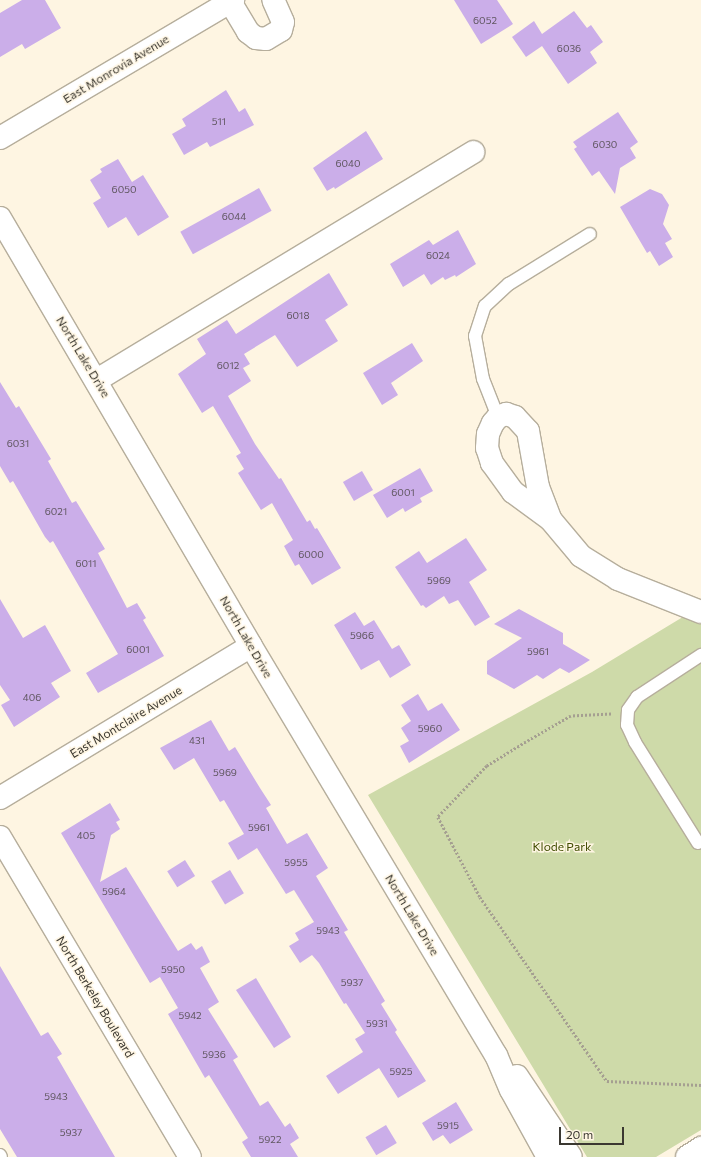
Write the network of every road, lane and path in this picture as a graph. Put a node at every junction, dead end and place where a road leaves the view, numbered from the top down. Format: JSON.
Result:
{"nodes":[{"id":1,"x":273,"y":0,"type":"edge"},
{"id":2,"x":231,"y":1,"type":"edge"},
{"id":3,"x":0,"y":138,"type":"edge"},
{"id":4,"x":473,"y":152,"type":"dead end"},
{"id":5,"x":0,"y":218,"type":"edge"},
{"id":6,"x":590,"y":234,"type":"dead end"},
{"id":7,"x":97,"y":380,"type":"junction"},
{"id":8,"x":498,"y":417,"type":"junction"},
{"id":9,"x":550,"y":519,"type":"junction"},
{"id":10,"x":701,"y":612,"type":"edge"},
{"id":11,"x":251,"y":646,"type":"junction"},
{"id":12,"x":701,"y":655,"type":"edge"},
{"id":13,"x":628,"y":718,"type":"junction"},
{"id":14,"x":0,"y":798,"type":"edge"},
{"id":15,"x":0,"y":837,"type":"edge"},
{"id":16,"x":698,"y":843,"type":"dead end"},
{"id":17,"x":496,"y":1055,"type":"junction"},
{"id":18,"x":701,"y":1084,"type":"edge"},
{"id":19,"x":701,"y":1148,"type":"edge"},
{"id":20,"x":190,"y":1157,"type":"edge"},
{"id":21,"x":548,"y":1157,"type":"edge"},
{"id":22,"x":571,"y":1157,"type":"edge"},
{"id":23,"x":687,"y":1157,"type":"edge"}],
"edges":[{"from":1,"to":2,"type":"street"},
{"from":2,"to":3,"type":"street","name":"East Monrovia Avenue"},
{"from":4,"to":7,"type":"street"},
{"from":5,"to":7,"type":"street","name":"North Lake Drive"},
{"from":6,"to":8,"type":"lane"},
{"from":7,"to":11,"type":"street","name":"North Lake Drive"},
{"from":8,"to":9,"type":"street"},
{"from":8,"to":9,"type":"street"},
{"from":9,"to":10,"type":"street"},
{"from":11,"to":14,"type":"street","name":"East Montclaire Avenue"},
{"from":11,"to":17,"type":"street","name":"North Lake Drive"},
{"from":12,"to":13,"type":"lane"},
{"from":13,"to":16,"type":"lane"},
{"from":13,"to":18,"type":"path"},
{"from":15,"to":20,"type":"street","name":"North Berkeley Boulevard"},
{"from":17,"to":21,"type":"street","name":"North Lake Drive"},
{"from":17,"to":22,"type":"street","name":"North Lake Drive"},
{"from":19,"to":23,"type":"street"}]}
